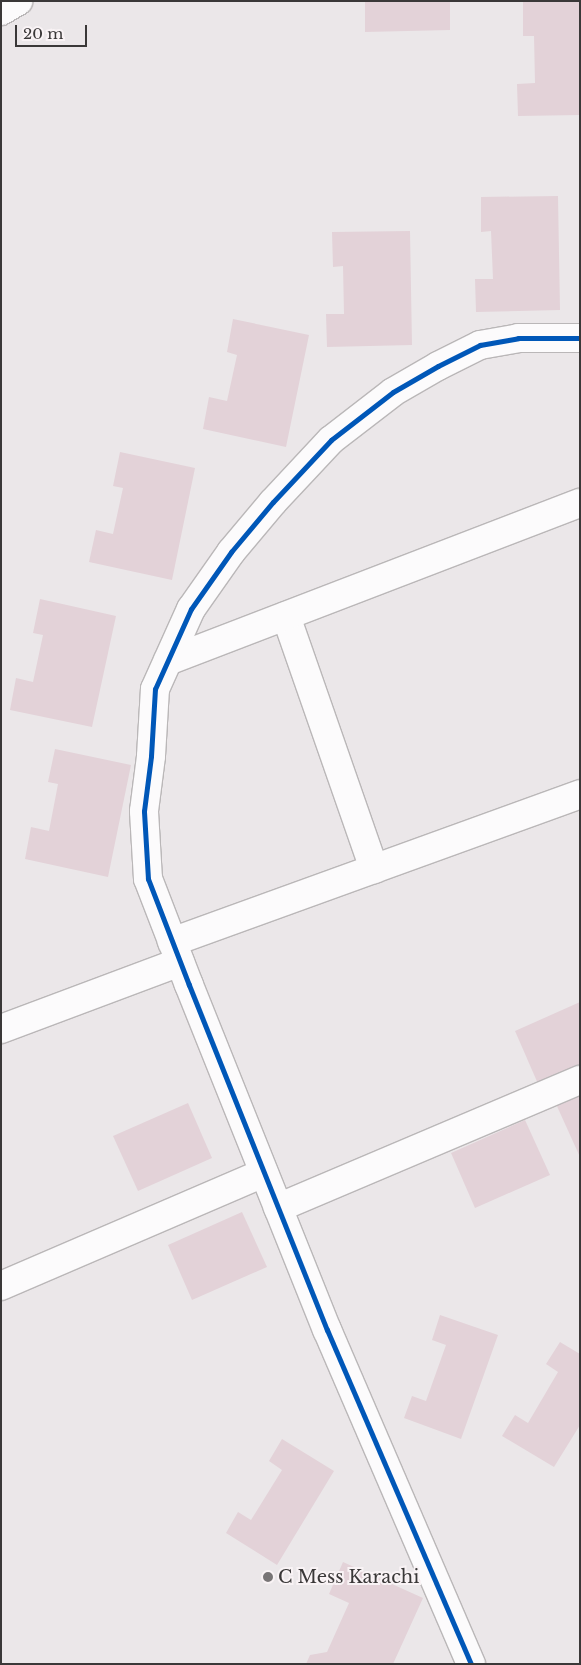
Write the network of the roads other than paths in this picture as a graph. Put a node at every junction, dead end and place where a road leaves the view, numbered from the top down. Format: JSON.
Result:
{"nodes":[{"id":1,"x":18,"y":1,"type":"edge"},
{"id":2,"x":1,"y":11,"type":"edge"},
{"id":3,"x":580,"y":338,"type":"edge"},
{"id":4,"x":580,"y":503,"type":"edge"},
{"id":5,"x":286,"y":616,"type":"junction"},
{"id":6,"x":168,"y":661,"type":"junction"},
{"id":7,"x":580,"y":794,"type":"edge"},
{"id":8,"x":374,"y":869,"type":"junction"},
{"id":9,"x":176,"y":952,"type":"junction"},
{"id":10,"x":1,"y":1029,"type":"edge"},
{"id":11,"x":580,"y":1080,"type":"edge"},
{"id":12,"x":264,"y":1173,"type":"junction"},
{"id":13,"x":278,"y":1208,"type":"junction"},
{"id":14,"x":1,"y":1286,"type":"edge"},
{"id":15,"x":471,"y":1664,"type":"edge"}],
"edges":[{"from":1,"to":2,"type":"street"},
{"from":3,"to":6,"type":"street"},
{"from":4,"to":5,"type":"street"},
{"from":5,"to":6,"type":"street"},
{"from":5,"to":8,"type":"street"},
{"from":6,"to":9,"type":"street"},
{"from":7,"to":8,"type":"street"},
{"from":8,"to":9,"type":"street"},
{"from":9,"to":10,"type":"street"},
{"from":9,"to":12,"type":"street"},
{"from":11,"to":13,"type":"street"},
{"from":12,"to":13,"type":"street"},
{"from":12,"to":14,"type":"street"},
{"from":13,"to":15,"type":"street"}]}
